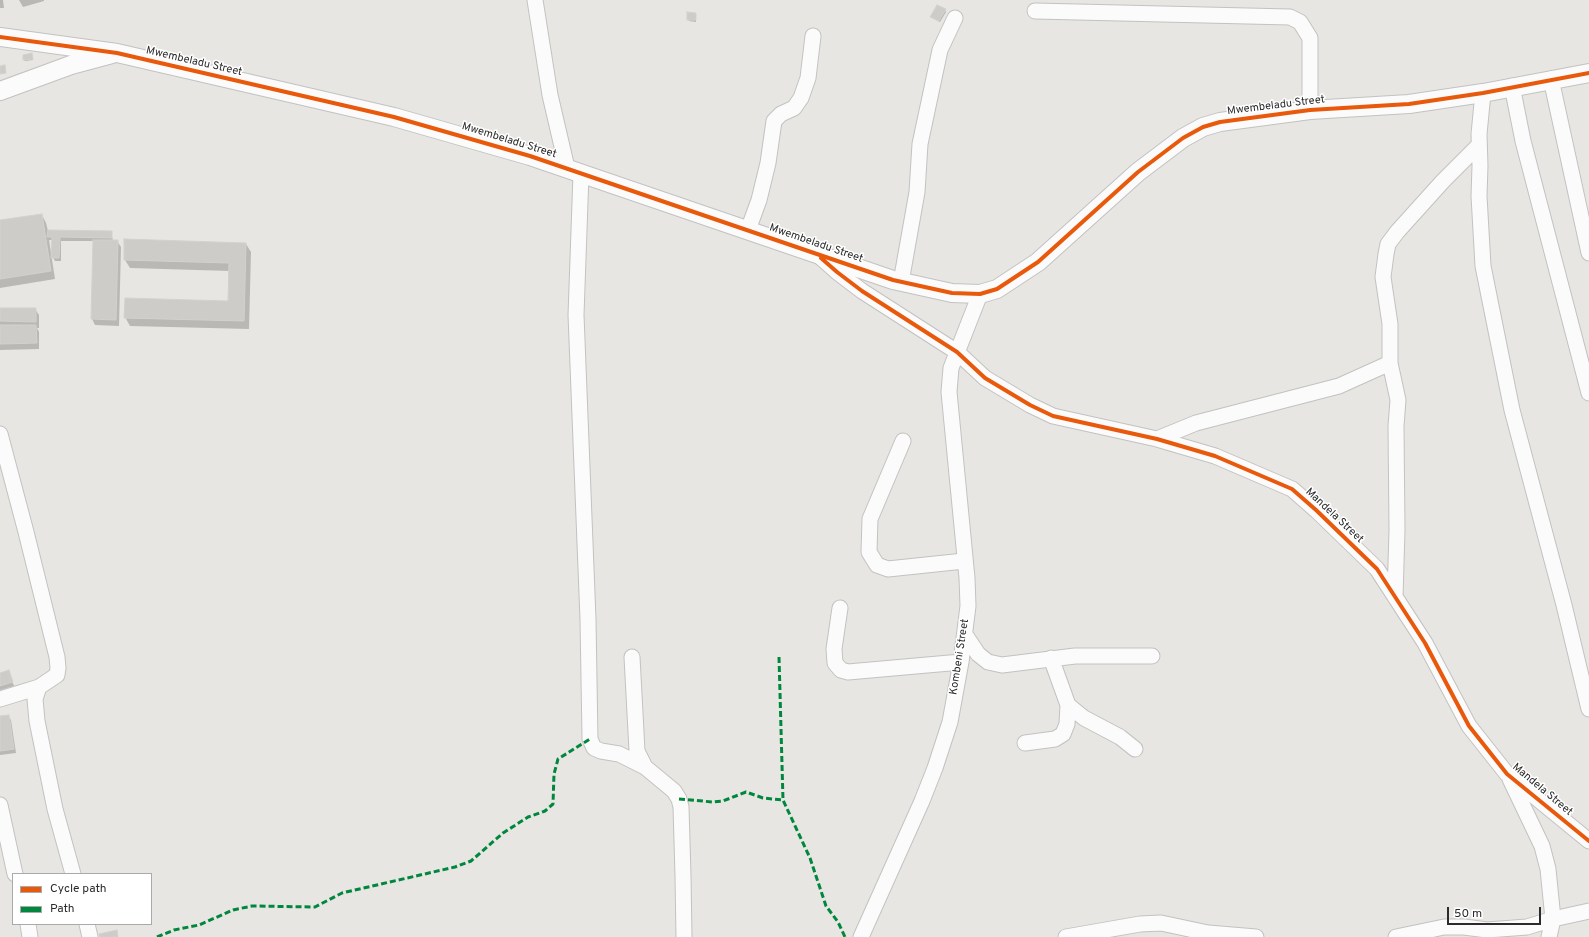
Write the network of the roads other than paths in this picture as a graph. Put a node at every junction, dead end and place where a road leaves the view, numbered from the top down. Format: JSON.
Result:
{"nodes":[{"id":1,"x":535,"y":0,"type":"edge"},
{"id":2,"x":1034,"y":11,"type":"dead end"},
{"id":3,"x":956,"y":18,"type":"dead end"},
{"id":4,"x":813,"y":36,"type":"dead end"},
{"id":5,"x":0,"y":37,"type":"edge"},
{"id":6,"x":117,"y":53,"type":"junction"},
{"id":7,"x":1589,"y":73,"type":"edge"},
{"id":8,"x":1551,"y":79,"type":"junction"},
{"id":9,"x":1512,"y":86,"type":"junction"},
{"id":10,"x":0,"y":91,"type":"edge"},
{"id":11,"x":1483,"y":93,"type":"junction"},
{"id":12,"x":1310,"y":110,"type":"junction"},
{"id":13,"x":1479,"y":145,"type":"junction"},
{"id":14,"x":574,"y":171,"type":"junction"},
{"id":15,"x":1584,"y":203,"type":"edge"},
{"id":16,"x":748,"y":230,"type":"junction"},
{"id":17,"x":1589,"y":253,"type":"edge"},
{"id":18,"x":818,"y":255,"type":"junction"},
{"id":19,"x":901,"y":282,"type":"junction"},
{"id":20,"x":980,"y":294,"type":"junction"},
{"id":21,"x":957,"y":352,"type":"junction"},
{"id":22,"x":1390,"y":363,"type":"junction"},
{"id":23,"x":1589,"y":393,"type":"edge"},
{"id":24,"x":0,"y":434,"type":"edge"},
{"id":25,"x":1157,"y":439,"type":"junction"},
{"id":26,"x":903,"y":442,"type":"dead end"},
{"id":27,"x":964,"y":561,"type":"junction"},
{"id":28,"x":1395,"y":597,"type":"junction"},
{"id":29,"x":840,"y":608,"type":"dead end"},
{"id":30,"x":966,"y":636,"type":"junction"},
{"id":31,"x":1152,"y":656,"type":"dead end"},
{"id":32,"x":632,"y":657,"type":"dead end"},
{"id":33,"x":1051,"y":658,"type":"junction"},
{"id":34,"x":961,"y":662,"type":"junction"},
{"id":35,"x":39,"y":687,"type":"junction"},
{"id":36,"x":0,"y":699,"type":"edge"},
{"id":37,"x":1068,"y":705,"type":"junction"},
{"id":38,"x":1589,"y":709,"type":"edge"},
{"id":39,"x":1025,"y":743,"type":"dead end"},
{"id":40,"x":1135,"y":749,"type":"dead end"},
{"id":41,"x":645,"y":767,"type":"junction"},
{"id":42,"x":1507,"y":774,"type":"junction"},
{"id":43,"x":0,"y":805,"type":"edge"},
{"id":44,"x":1589,"y":841,"type":"edge"},
{"id":45,"x":16,"y":873,"type":"edge"},
{"id":46,"x":73,"y":873,"type":"edge"},
{"id":47,"x":1589,"y":911,"type":"edge"},
{"id":48,"x":1553,"y":919,"type":"junction"},
{"id":49,"x":28,"y":925,"type":"edge"},
{"id":50,"x":87,"y":925,"type":"edge"},
{"id":51,"x":1173,"y":931,"type":"edge"},
{"id":52,"x":1094,"y":935,"type":"edge"},
{"id":53,"x":30,"y":937,"type":"edge"},
{"id":54,"x":90,"y":937,"type":"edge"},
{"id":55,"x":684,"y":937,"type":"edge"},
{"id":56,"x":861,"y":937,"type":"edge"},
{"id":57,"x":1066,"y":937,"type":"edge"},
{"id":58,"x":1256,"y":937,"type":"edge"},
{"id":59,"x":1396,"y":937,"type":"edge"},
{"id":60,"x":1549,"y":937,"type":"edge"}],
"edges":[{"from":1,"to":14,"type":"street"},
{"from":2,"to":12,"type":"street"},
{"from":3,"to":19,"type":"street"},
{"from":4,"to":16,"type":"street"},
{"from":5,"to":6,"type":"street","name":"Mwembeladu Street"},
{"from":6,"to":10,"type":"street"},
{"from":6,"to":14,"type":"street","name":"Mwembeladu Street"},
{"from":7,"to":8,"type":"street","name":"Mwembeladu Street"},
{"from":8,"to":9,"type":"street","name":"Mwembeladu Street"},
{"from":8,"to":15,"type":"street"},
{"from":9,"to":11,"type":"street","name":"Mwembeladu Street"},
{"from":9,"to":23,"type":"street"},
{"from":11,"to":12,"type":"street","name":"Mwembeladu Street"},
{"from":11,"to":13,"type":"street"},
{"from":12,"to":20,"type":"street","name":"Mwembeladu Street"},
{"from":13,"to":22,"type":"street"},
{"from":13,"to":38,"type":"street"},
{"from":14,"to":16,"type":"street","name":"Mwembeladu Street"},
{"from":14,"to":41,"type":"street"},
{"from":15,"to":17,"type":"street"},
{"from":16,"to":18,"type":"street","name":"Mwembeladu Street"},
{"from":18,"to":19,"type":"street","name":"Mwembeladu Street"},
{"from":18,"to":21,"type":"street","name":"Mandela Street"},
{"from":19,"to":20,"type":"street","name":"Mwembeladu Street"},
{"from":20,"to":21,"type":"street","name":"Kombeni Street"},
{"from":21,"to":25,"type":"street","name":"Mandela Street"},
{"from":21,"to":27,"type":"street","name":"Kombeni Street"},
{"from":22,"to":25,"type":"street"},
{"from":22,"to":28,"type":"street"},
{"from":24,"to":35,"type":"street"},
{"from":25,"to":28,"type":"street","name":"Mandela Street"},
{"from":26,"to":27,"type":"street"},
{"from":27,"to":30,"type":"street","name":"Kombeni Street"},
{"from":28,"to":42,"type":"street","name":"Mandela Street"},
{"from":29,"to":34,"type":"street"},
{"from":30,"to":33,"type":"street"},
{"from":30,"to":34,"type":"street","name":"Kombeni Street"},
{"from":31,"to":33,"type":"street"},
{"from":32,"to":41,"type":"street"},
{"from":33,"to":37,"type":"street"},
{"from":34,"to":56,"type":"street","name":"Kombeni Street"},
{"from":35,"to":36,"type":"street"},
{"from":35,"to":46,"type":"street"},
{"from":37,"to":39,"type":"street"},
{"from":37,"to":40,"type":"street"},
{"from":41,"to":55,"type":"street"},
{"from":42,"to":44,"type":"street","name":"Mandela Street"},
{"from":42,"to":48,"type":"street"},
{"from":43,"to":45,"type":"street"},
{"from":47,"to":48,"type":"street"},
{"from":48,"to":59,"type":"street"},
{"from":48,"to":60,"type":"street"},
{"from":49,"to":53,"type":"street"},
{"from":50,"to":54,"type":"street"},
{"from":51,"to":52,"type":"street"},
{"from":51,"to":58,"type":"street"},
{"from":52,"to":57,"type":"street"}]}
